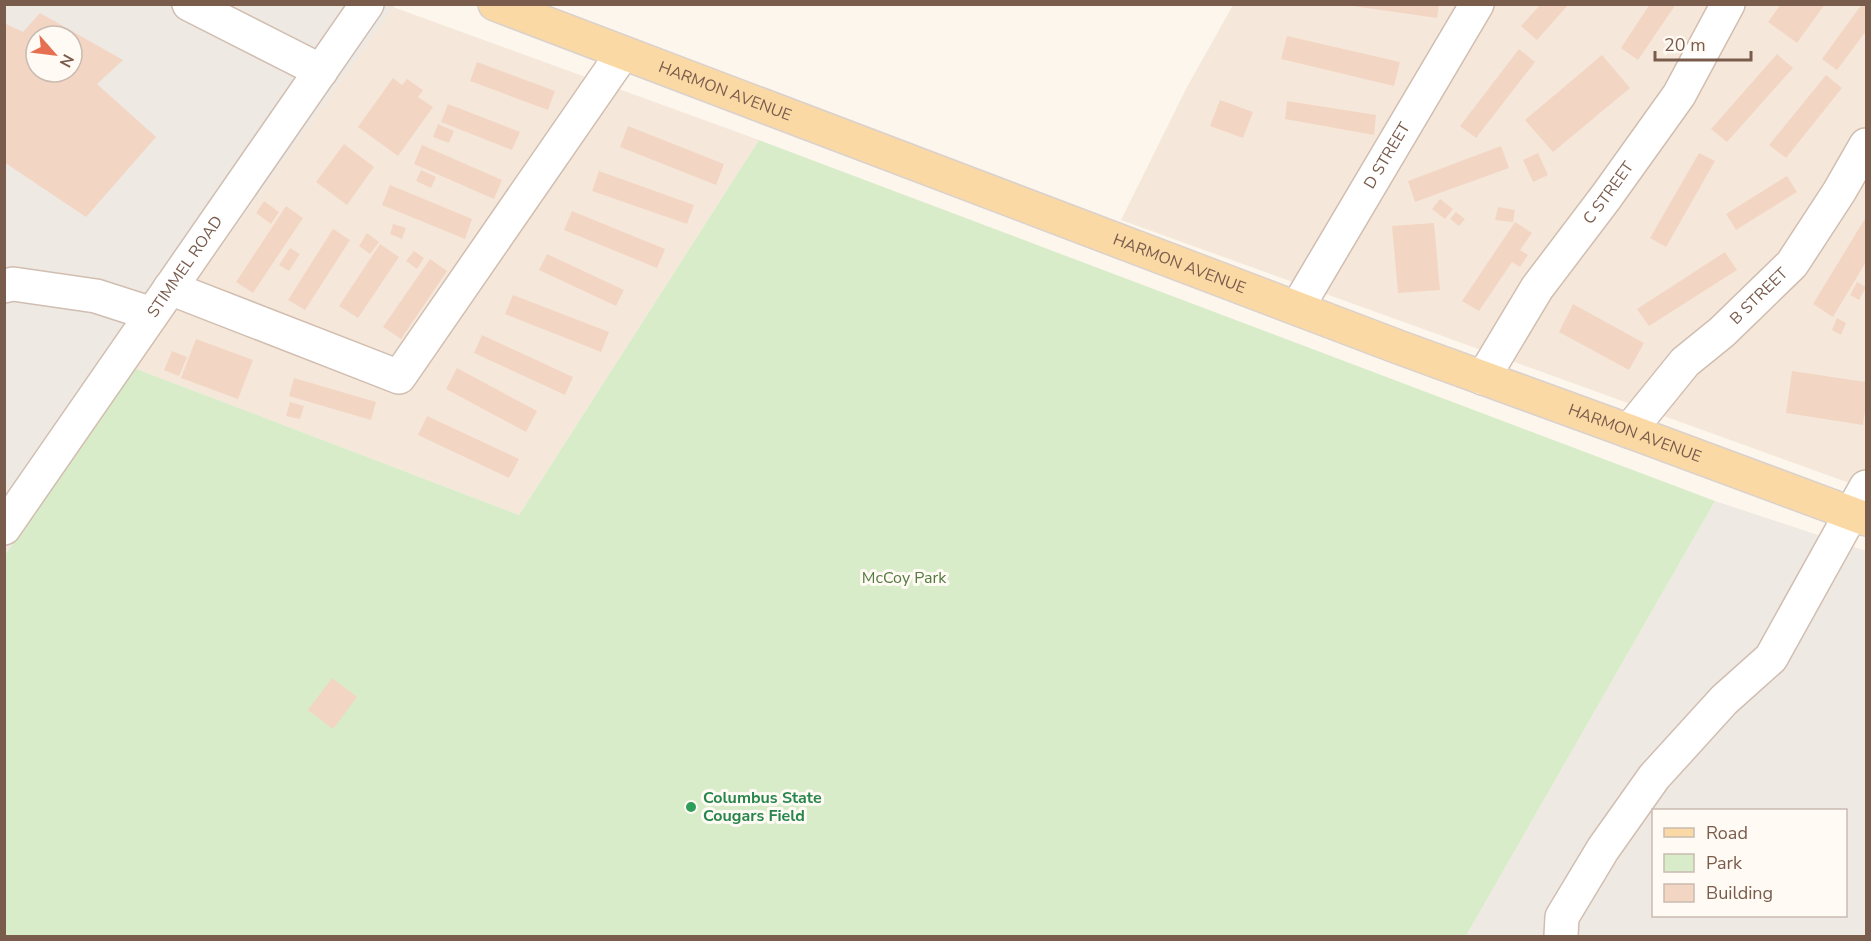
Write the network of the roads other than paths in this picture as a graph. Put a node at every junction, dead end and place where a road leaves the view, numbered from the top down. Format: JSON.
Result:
{"nodes":[{"id":1,"x":189,"y":4,"type":"edge"},
{"id":2,"x":367,"y":4,"type":"edge"},
{"id":3,"x":495,"y":4,"type":"edge"},
{"id":4,"x":1477,"y":4,"type":"edge"},
{"id":5,"x":1728,"y":4,"type":"edge"},
{"id":6,"x":623,"y":53,"type":"junction"},
{"id":7,"x":321,"y":71,"type":"junction"},
{"id":8,"x":1866,"y":145,"type":"edge"},
{"id":9,"x":4,"y":286,"type":"edge"},
{"id":10,"x":161,"y":301,"type":"junction"},
{"id":11,"x":1297,"y":308,"type":"junction"},
{"id":12,"x":1483,"y":378,"type":"junction"},
{"id":13,"x":1629,"y":431,"type":"junction"},
{"id":14,"x":1861,"y":507,"type":"edge"},
{"id":15,"x":4,"y":528,"type":"edge"},
{"id":16,"x":1561,"y":936,"type":"edge"}],
"edges":[{"from":1,"to":7,"type":"street"},
{"from":2,"to":7,"type":"street","name":"STIMMEL ROAD"},
{"from":3,"to":6,"type":"main road","name":"HARMON AVENUE"},
{"from":4,"to":11,"type":"street","name":"D STREET"},
{"from":5,"to":12,"type":"street","name":"C STREET"},
{"from":6,"to":10,"type":"street"},
{"from":6,"to":11,"type":"main road","name":"HARMON AVENUE"},
{"from":7,"to":10,"type":"street","name":"STIMMEL ROAD"},
{"from":8,"to":13,"type":"street","name":"B STREET"},
{"from":9,"to":10,"type":"street"},
{"from":10,"to":15,"type":"street","name":"STIMMEL ROAD"},
{"from":11,"to":12,"type":"main road","name":"HARMON AVENUE"},
{"from":12,"to":13,"type":"main road","name":"HARMON AVENUE"},
{"from":13,"to":14,"type":"main road","name":"HARMON AVENUE"},
{"from":14,"to":16,"type":"street"}]}
